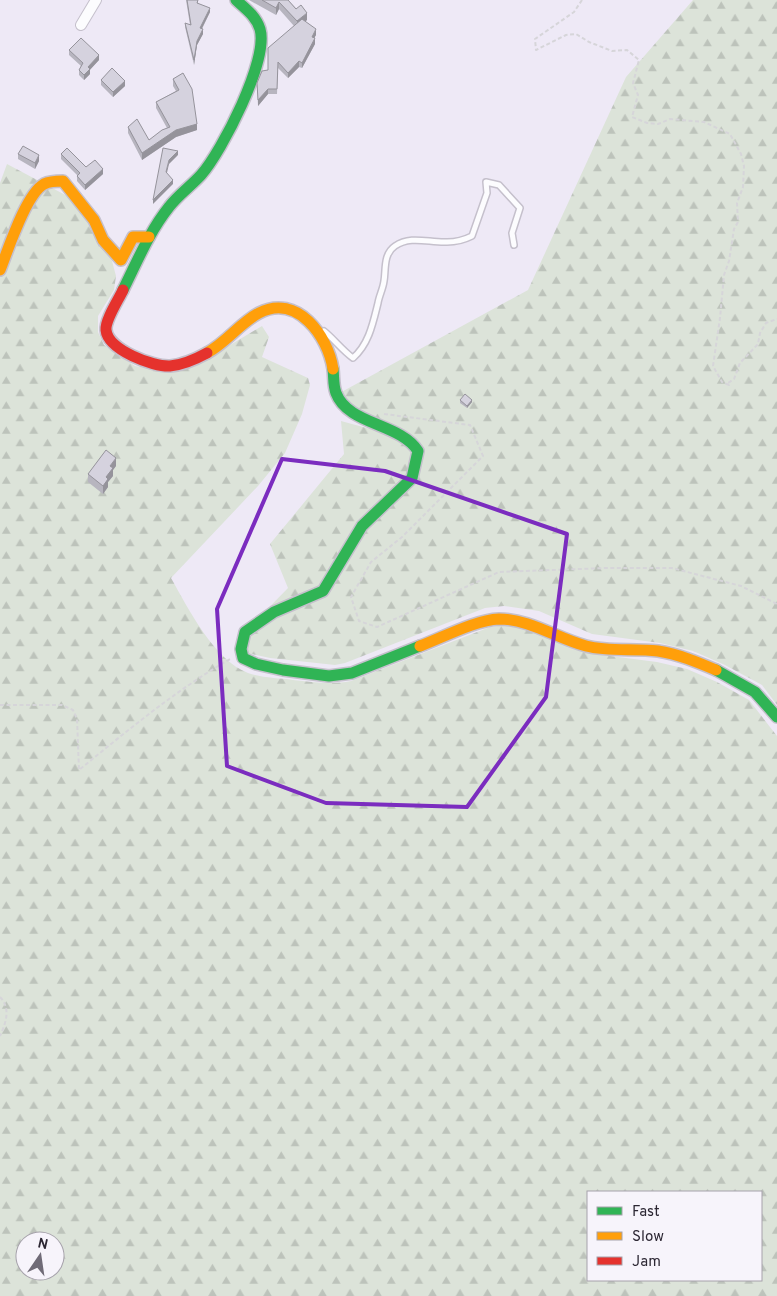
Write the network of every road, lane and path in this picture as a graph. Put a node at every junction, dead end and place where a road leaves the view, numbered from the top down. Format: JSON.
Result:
{"nodes":[{"id":1,"x":96,"y":0,"type":"edge"},
{"id":2,"x":236,"y":0,"type":"edge"},
{"id":3,"x":582,"y":0,"type":"edge"},
{"id":4,"x":81,"y":25,"type":"dead end"},
{"id":5,"x":148,"y":237,"type":"junction"},
{"id":6,"x":514,"y":245,"type":"dead end"},
{"id":7,"x":0,"y":270,"type":"edge"},
{"id":8,"x":777,"y":319,"type":"edge"},
{"id":9,"x":313,"y":323,"type":"junction"},
{"id":10,"x":377,"y":413,"type":"dead end"},
{"id":11,"x":777,"y":604,"type":"edge"},
{"id":12,"x":242,"y":652,"type":"junction"},
{"id":13,"x":0,"y":704,"type":"edge"},
{"id":14,"x":777,"y":717,"type":"edge"},
{"id":15,"x":0,"y":997,"type":"edge"},
{"id":16,"x":0,"y":1036,"type":"edge"}],
"edges":[{"from":1,"to":4,"type":"street"},
{"from":2,"to":5,"type":"main road"},
{"from":3,"to":8,"type":"path"},
{"from":5,"to":7,"type":"main road"},
{"from":5,"to":9,"type":"main road"},
{"from":6,"to":9,"type":"lane"},
{"from":9,"to":12,"type":"main road"},
{"from":10,"to":11,"type":"path"},
{"from":12,"to":13,"type":"path"},
{"from":12,"to":14,"type":"main road"},
{"from":15,"to":16,"type":"path"}]}
